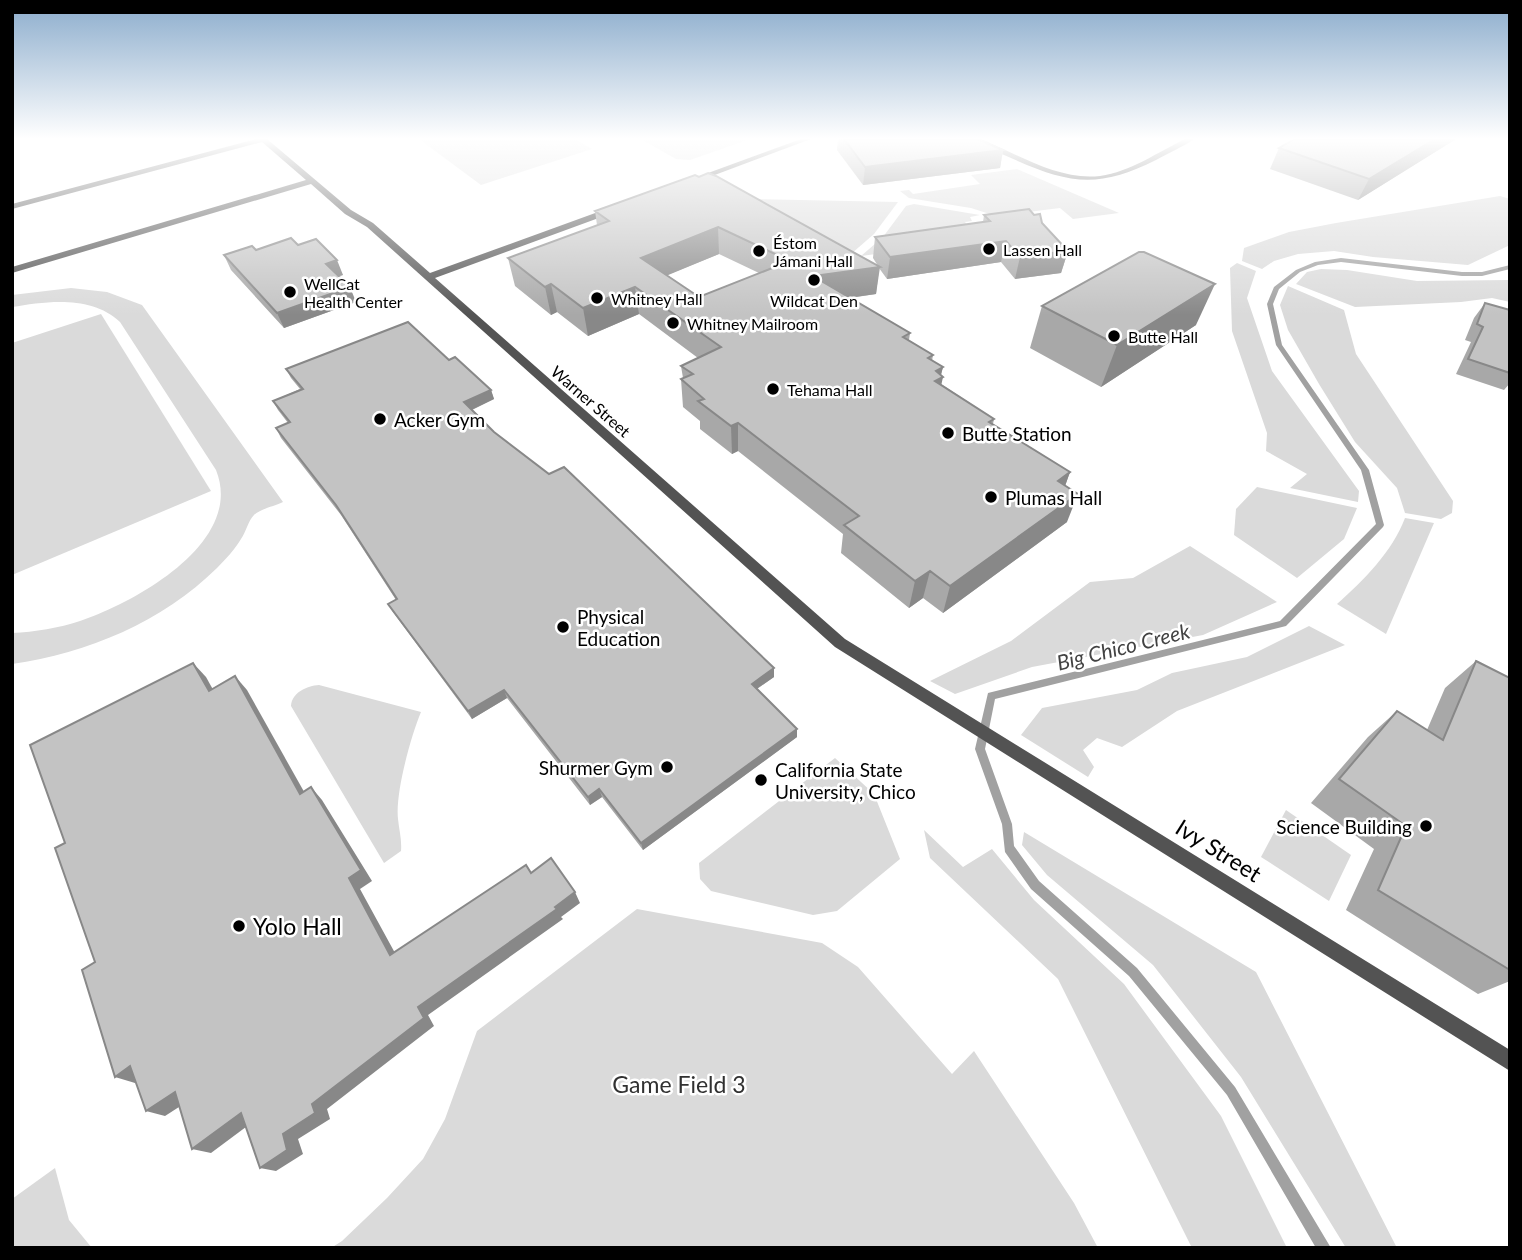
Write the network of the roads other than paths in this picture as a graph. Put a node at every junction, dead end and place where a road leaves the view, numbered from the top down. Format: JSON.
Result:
{"nodes":[{"id":1,"x":46,"y":198,"type":"edge"},
{"id":2,"x":255,"y":198,"type":"edge"},
{"id":3,"x":332,"y":198,"type":"edge"},
{"id":4,"x":622,"y":206,"type":"edge"},
{"id":5,"x":12,"y":207,"type":"edge"},
{"id":6,"x":12,"y":270,"type":"edge"},
{"id":7,"x":428,"y":277,"type":"junction"},
{"id":8,"x":909,"y":687,"type":"joint"},
{"id":9,"x":1510,"y":1061,"type":"edge"}],
"edges":[{"from":1,"to":5,"type":"street"},
{"from":2,"to":6,"type":"street"},
{"from":3,"to":7,"type":"street","name":"Warner Street"},
{"from":4,"to":7,"type":"street"},
{"from":7,"to":8,"type":"street","name":"Warner Street"},
{"from":8,"to":9,"type":"street","name":"Ivy Street"}]}
